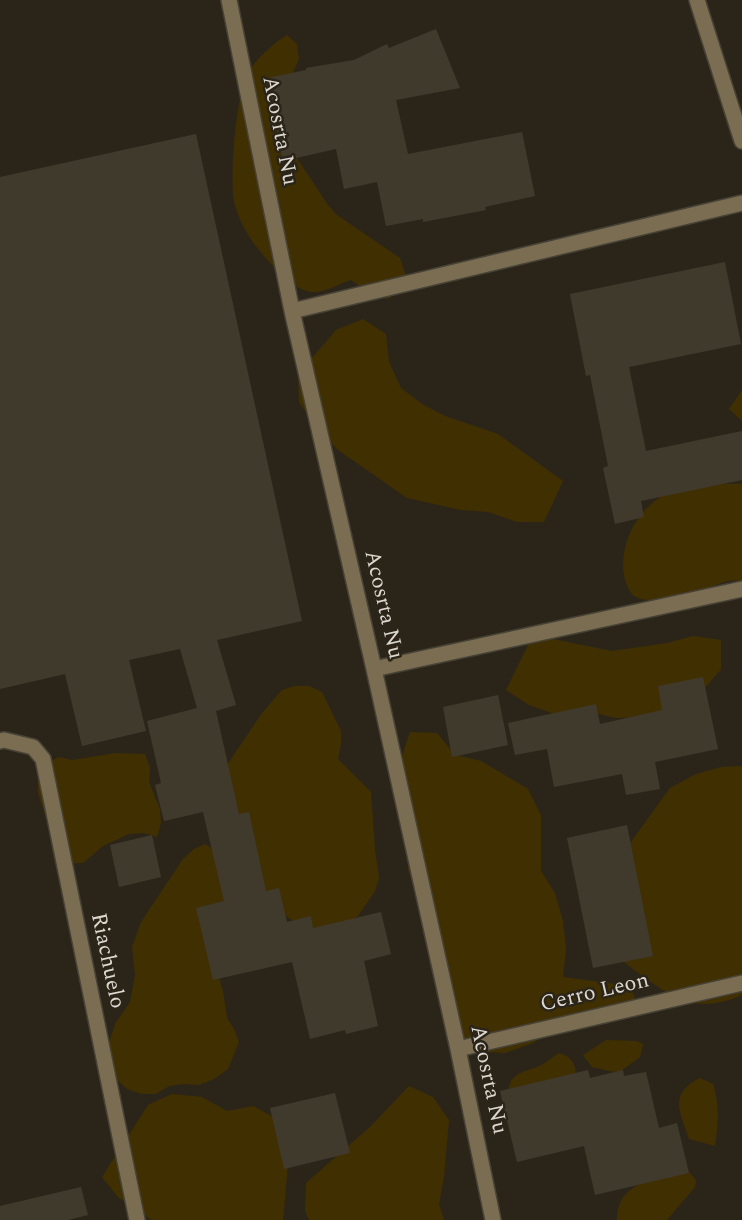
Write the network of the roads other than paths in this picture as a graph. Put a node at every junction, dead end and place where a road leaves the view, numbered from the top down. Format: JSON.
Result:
{"nodes":[{"id":1,"x":229,"y":0,"type":"edge"},
{"id":2,"x":697,"y":0,"type":"edge"},
{"id":3,"x":742,"y":141,"type":"edge"},
{"id":4,"x":742,"y":203,"type":"edge"},
{"id":5,"x":292,"y":311,"type":"junction"},
{"id":6,"x":742,"y":589,"type":"edge"},
{"id":7,"x":374,"y":669,"type":"junction"},
{"id":8,"x":0,"y":741,"type":"edge"},
{"id":9,"x":742,"y":983,"type":"edge"},
{"id":10,"x":458,"y":1049,"type":"junction"},
{"id":11,"x":137,"y":1220,"type":"edge"},
{"id":12,"x":493,"y":1220,"type":"edge"}],
"edges":[{"from":1,"to":5,"type":"street","name":"Acosrta Nu"},
{"from":2,"to":3,"type":"street"},
{"from":4,"to":5,"type":"street"},
{"from":5,"to":7,"type":"street","name":"Acosrta Nu"},
{"from":6,"to":7,"type":"street"},
{"from":7,"to":10,"type":"street","name":"Acosrta Nu"},
{"from":8,"to":11,"type":"street","name":"Riachuelo"},
{"from":9,"to":10,"type":"street","name":"Cerro Leon"},
{"from":10,"to":12,"type":"street","name":"Acosrta Nu"}]}
